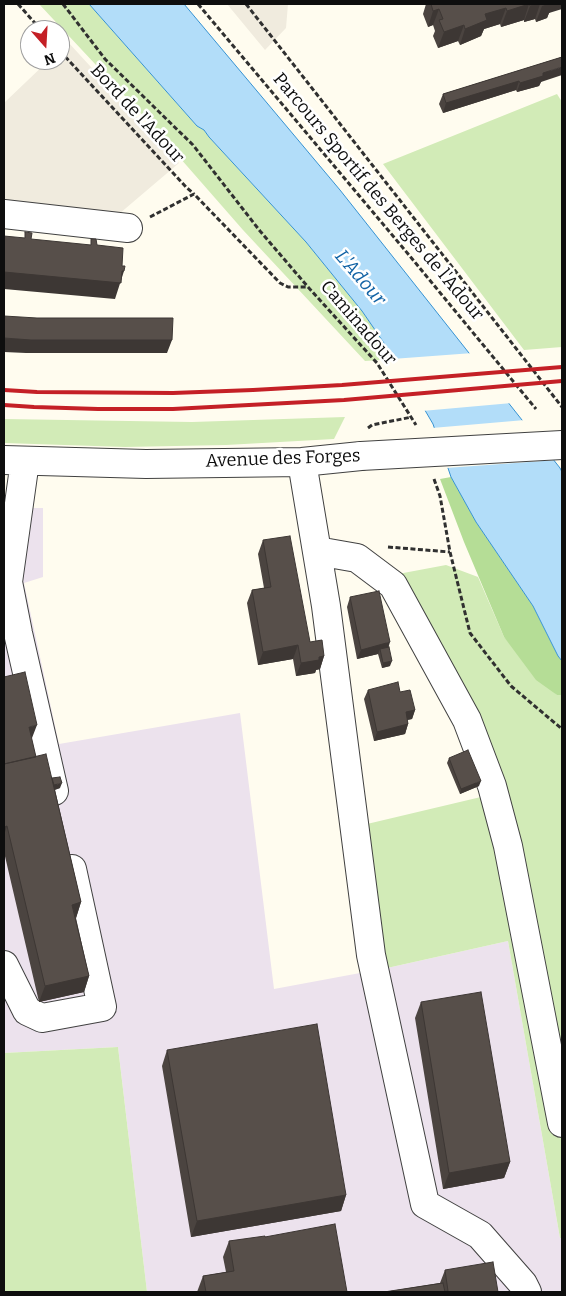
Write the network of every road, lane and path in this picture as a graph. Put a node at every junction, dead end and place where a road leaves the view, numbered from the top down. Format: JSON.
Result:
{"nodes":[{"id":1,"x":18,"y":4,"type":"edge"},
{"id":2,"x":63,"y":4,"type":"edge"},
{"id":3,"x":198,"y":4,"type":"edge"},
{"id":4,"x":246,"y":4,"type":"edge"},
{"id":5,"x":32,"y":20,"type":"edge"},
{"id":6,"x":70,"y":62,"type":"edge"},
{"id":7,"x":194,"y":194,"type":"junction"},
{"id":8,"x":4,"y":214,"type":"edge"},
{"id":9,"x":128,"y":228,"type":"joint"},
{"id":10,"x":308,"y":287,"type":"junction"},
{"id":11,"x":562,"y":407,"type":"edge"},
{"id":12,"x":536,"y":409,"type":"dead end"},
{"id":13,"x":420,"y":431,"type":"dead end"},
{"id":14,"x":562,"y":445,"type":"edge"},
{"id":15,"x":14,"y":460,"type":"edge"},
{"id":16,"x":302,"y":462,"type":"junction"},
{"id":17,"x":433,"y":476,"type":"dead end"},
{"id":18,"x":10,"y":527,"type":"edge"},
{"id":19,"x":317,"y":551,"type":"junction"},
{"id":20,"x":450,"y":552,"type":"junction"},
{"id":21,"x":357,"y":558,"type":"junction"},
{"id":22,"x":562,"y":729,"type":"edge"},
{"id":23,"x":60,"y":818,"type":"edge"},
{"id":24,"x":67,"y":847,"type":"edge"},
{"id":25,"x":4,"y":966,"type":"edge"},
{"id":26,"x":562,"y":1123,"type":"edge"},
{"id":27,"x":527,"y":1292,"type":"edge"}],
"edges":[{"from":1,"to":5,"type":"path"},
{"from":2,"to":10,"type":"path","name":"Caminadour"},
{"from":3,"to":12,"type":"path","name":"Parcours Sportif des Berges de l'Adour"},
{"from":4,"to":11,"type":"path"},
{"from":6,"to":7,"type":"path","name":"Bord de l'Adour"},
{"from":7,"to":9,"type":"path"},
{"from":7,"to":10,"type":"path","name":"Bord de l'Adour"},
{"from":8,"to":9,"type":"street"},
{"from":10,"to":13,"type":"path","name":"Caminadour"},
{"from":14,"to":16,"type":"street","name":"Avenue des Forges","bridge":true},
{"from":15,"to":16,"type":"street","name":"Avenue des Forges"},
{"from":15,"to":18,"type":"street"},
{"from":16,"to":19,"type":"street"},
{"from":17,"to":20,"type":"path"},
{"from":18,"to":23,"type":"street"},
{"from":19,"to":21,"type":"street"},
{"from":19,"to":27,"type":"street"},
{"from":20,"to":21,"type":"path"},
{"from":20,"to":22,"type":"path"},
{"from":21,"to":26,"type":"street"},
{"from":24,"to":25,"type":"street"}]}
